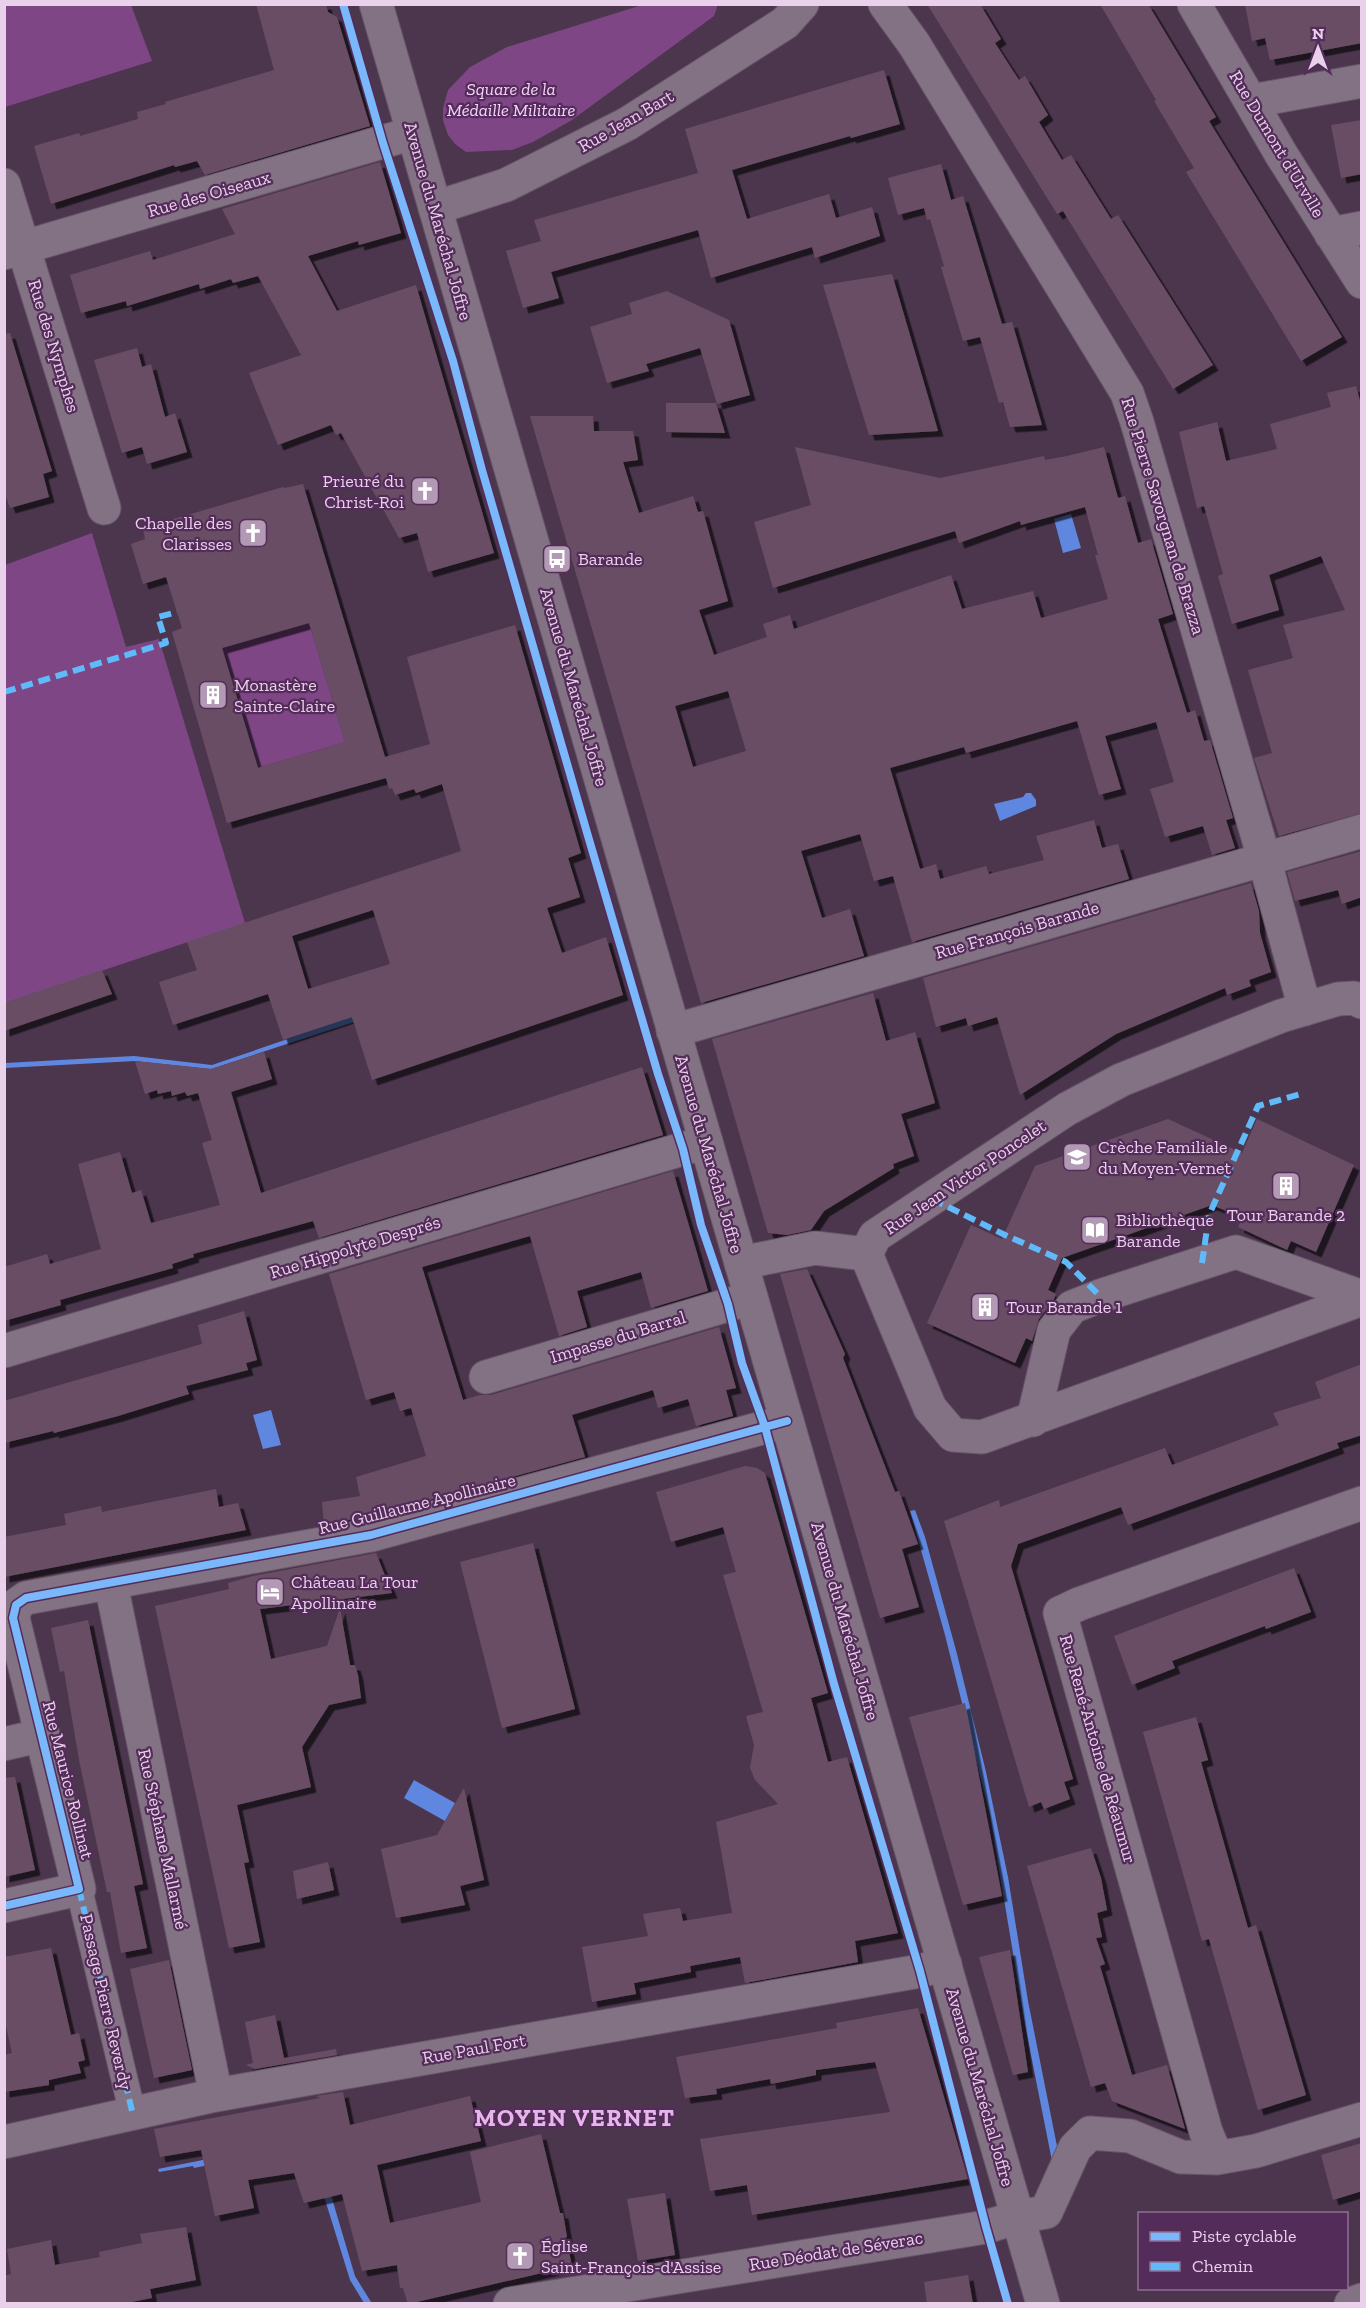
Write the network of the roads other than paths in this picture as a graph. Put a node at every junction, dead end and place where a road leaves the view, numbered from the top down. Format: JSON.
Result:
{"nodes":[{"id":1,"x":375,"y":4,"type":"edge"},
{"id":2,"x":802,"y":4,"type":"edge"},
{"id":3,"x":885,"y":4,"type":"edge"},
{"id":4,"x":1194,"y":4,"type":"edge"},
{"id":5,"x":1362,"y":81,"type":"edge"},
{"id":6,"x":1252,"y":101,"type":"junction"},
{"id":7,"x":413,"y":134,"type":"junction"},
{"id":8,"x":4,"y":185,"type":"edge"},
{"id":9,"x":435,"y":208,"type":"junction"},
{"id":10,"x":1346,"y":231,"type":"edge"},
{"id":11,"x":14,"y":251,"type":"edge"},
{"id":12,"x":1362,"y":282,"type":"edge"},
{"id":13,"x":104,"y":508,"type":"dead end"},
{"id":14,"x":1362,"y":831,"type":"edge"},
{"id":15,"x":1264,"y":858,"type":"junction"},
{"id":16,"x":1350,"y":1000,"type":"edge"},
{"id":17,"x":1305,"y":1009,"type":"junction"},
{"id":18,"x":673,"y":1030,"type":"junction"},
{"id":19,"x":706,"y":1142,"type":"junction"},
{"id":20,"x":870,"y":1245,"type":"junction"},
{"id":21,"x":741,"y":1263,"type":"junction"},
{"id":22,"x":751,"y":1298,"type":"junction"},
{"id":23,"x":1362,"y":1298,"type":"edge"},
{"id":24,"x":4,"y":1351,"type":"edge"},
{"id":25,"x":486,"y":1377,"type":"dead end"},
{"id":26,"x":1033,"y":1420,"type":"junction"},
{"id":27,"x":787,"y":1421,"type":"junction"},
{"id":28,"x":1362,"y":1503,"type":"edge"},
{"id":29,"x":111,"y":1584,"type":"junction"},
{"id":30,"x":16,"y":1605,"type":"joint"},
{"id":31,"x":43,"y":1735,"type":"junction"},
{"id":32,"x":4,"y":1744,"type":"edge"},
{"id":33,"x":79,"y":1889,"type":"junction"},
{"id":34,"x":4,"y":1906,"type":"edge"},
{"id":35,"x":945,"y":1964,"type":"junction"},
{"id":36,"x":216,"y":2095,"type":"junction"},
{"id":37,"x":133,"y":2115,"type":"junction"},
{"id":38,"x":1362,"y":2119,"type":"edge"},
{"id":39,"x":4,"y":2142,"type":"edge"},
{"id":40,"x":1217,"y":2158,"type":"junction"},
{"id":41,"x":1018,"y":2217,"type":"junction"},
{"id":42,"x":1362,"y":2300,"type":"edge"},
{"id":43,"x":510,"y":2304,"type":"edge"},
{"id":44,"x":1043,"y":2304,"type":"edge"},
{"id":45,"x":1351,"y":2304,"type":"edge"}],
"edges":[{"from":1,"to":7,"type":"street","name":"Avenue du Maréchal Joffre"},
{"from":2,"to":9,"type":"street","name":"Rue Jean Bart"},
{"from":3,"to":15,"type":"street","name":"Rue Pierre Savorgnan de Brazza"},
{"from":4,"to":6,"type":"street","name":"Rue Dumont d'Urville"},
{"from":5,"to":6,"type":"street"},
{"from":6,"to":10,"type":"street","name":"Rue Dumont d'Urville"},
{"from":7,"to":9,"type":"street","name":"Avenue du Maréchal Joffre"},
{"from":7,"to":11,"type":"street","name":"Rue des Oiseaux"},
{"from":8,"to":11,"type":"street","name":"Rue des Nymphes"},
{"from":9,"to":18,"type":"street","name":"Avenue du Maréchal Joffre"},
{"from":10,"to":12,"type":"street","name":"Rue Dumont d'Urville"},
{"from":11,"to":13,"type":"street","name":"Rue des Nymphes"},
{"from":14,"to":15,"type":"street","name":"Rue François Barande"},
{"from":15,"to":17,"type":"street","name":"Rue Pierre Savorgnan de Brazza"},
{"from":15,"to":18,"type":"street","name":"Rue François Barande"},
{"from":16,"to":17,"type":"street","name":"Rue Jean Victor Poncelet"},
{"from":17,"to":20,"type":"street","name":"Rue Jean Victor Poncelet"},
{"from":18,"to":19,"type":"street","name":"Avenue du Maréchal Joffre"},
{"from":19,"to":21,"type":"street","name":"Avenue du Maréchal Joffre"},
{"from":19,"to":24,"type":"street","name":"Rue Hippolyte Després"},
{"from":20,"to":21,"type":"street"},
{"from":20,"to":26,"type":"street"},
{"from":21,"to":22,"type":"street","name":"Avenue du Maréchal Joffre"},
{"from":22,"to":25,"type":"street","name":"Impasse du Barral"},
{"from":22,"to":27,"type":"street","name":"Avenue du Maréchal Joffre"},
{"from":23,"to":26,"type":"street"},
{"from":23,"to":26,"type":"street"},
{"from":27,"to":29,"type":"street","name":"Rue Guillaume Apollinaire"},
{"from":27,"to":35,"type":"street","name":"Avenue du Maréchal Joffre"},
{"from":28,"to":40,"type":"street","name":"Rue René-Antoine de Réaumur"},
{"from":29,"to":30,"type":"street","name":"Rue Guillaume Apollinaire"},
{"from":29,"to":36,"type":"street","name":"Rue Stéphane Mallarmé"},
{"from":30,"to":31,"type":"street","name":"Rue Maurice Rollinat"},
{"from":31,"to":32,"type":"street"},
{"from":31,"to":33,"type":"street","name":"Rue Maurice Rollinat"},
{"from":33,"to":34,"type":"street"},
{"from":33,"to":37,"type":"street","name":"Passage Pierre Reverdy"},
{"from":35,"to":36,"type":"street","name":"Rue Paul Fort"},
{"from":35,"to":41,"type":"street","name":"Avenue du Maréchal Joffre"},
{"from":36,"to":37,"type":"street","name":"Rue Paul Fort"},
{"from":37,"to":39,"type":"street","name":"Rue Paul Fort"},
{"from":38,"to":40,"type":"street"},
{"from":40,"to":41,"type":"street"},
{"from":41,"to":43,"type":"street","name":"Rue Déodat de Séverac"},
{"from":41,"to":44,"type":"street","name":"Avenue du Maréchal Joffre"},
{"from":42,"to":45,"type":"street"}]}
